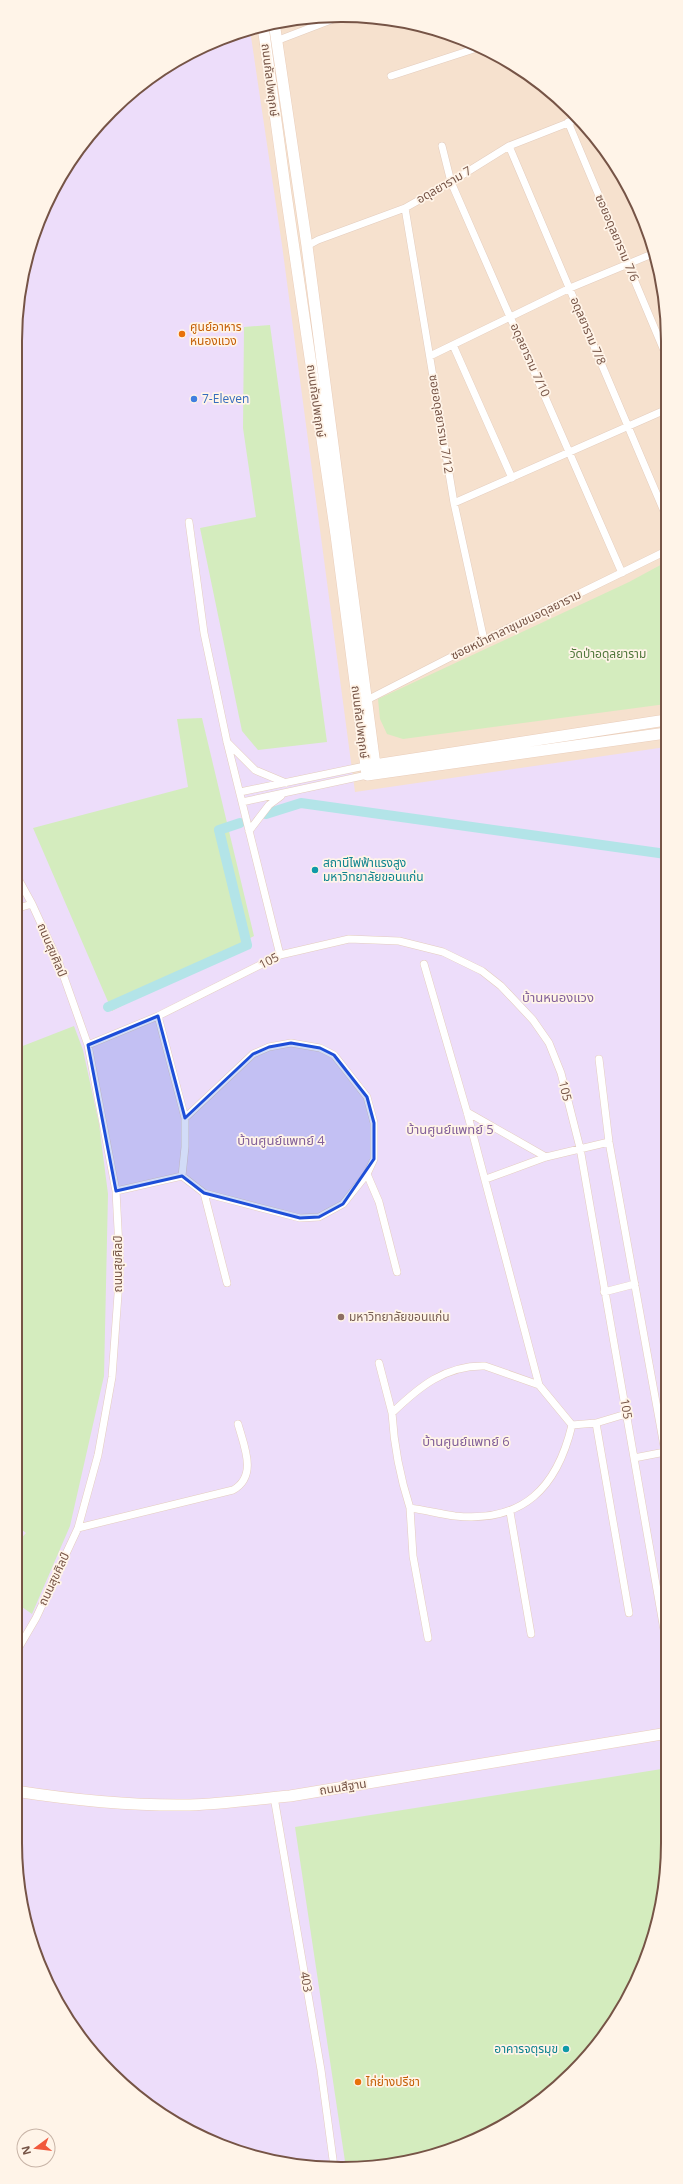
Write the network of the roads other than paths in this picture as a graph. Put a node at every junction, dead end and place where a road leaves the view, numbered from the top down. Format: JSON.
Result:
{"nodes":[{"id":1,"x":323,"y":23,"type":"edge"},
{"id":2,"x":275,"y":29,"type":"edge"},
{"id":3,"x":264,"y":32,"type":"edge"},
{"id":4,"x":276,"y":41,"type":"junction"},
{"id":5,"x":472,"y":50,"type":"edge"},
{"id":6,"x":391,"y":76,"type":"dead end"},
{"id":7,"x":572,"y":121,"type":"edge"},
{"id":8,"x":568,"y":122,"type":"junction"},
{"id":9,"x":442,"y":146,"type":"dead end"},
{"id":10,"x":509,"y":146,"type":"junction"},
{"id":11,"x":451,"y":182,"type":"junction"},
{"id":12,"x":405,"y":208,"type":"junction"},
{"id":13,"x":307,"y":246,"type":"junction"},
{"id":14,"x":649,"y":255,"type":"edge"},
{"id":15,"x":628,"y":264,"type":"junction"},
{"id":16,"x":570,"y":288,"type":"junction"},
{"id":17,"x":511,"y":317,"type":"junction"},
{"id":18,"x":661,"y":343,"type":"edge"},
{"id":19,"x":453,"y":345,"type":"junction"},
{"id":20,"x":430,"y":356,"type":"junction"},
{"id":21,"x":661,"y":412,"type":"edge"},
{"id":22,"x":628,"y":427,"type":"junction"},
{"id":23,"x":571,"y":452,"type":"junction"},
{"id":24,"x":512,"y":478,"type":"junction"},
{"id":25,"x":454,"y":503,"type":"junction"},
{"id":26,"x":661,"y":504,"type":"edge"},
{"id":27,"x":189,"y":522,"type":"dead end"},
{"id":28,"x":661,"y":554,"type":"edge"},
{"id":29,"x":622,"y":573,"type":"junction"},
{"id":30,"x":484,"y":640,"type":"junction"},
{"id":31,"x":367,"y":700,"type":"junction"},
{"id":32,"x":661,"y":721,"type":"edge"},
{"id":33,"x":661,"y":733,"type":"edge"},
{"id":34,"x":227,"y":742,"type":"junction"},
{"id":35,"x":371,"y":770,"type":"junction"},
{"id":36,"x":286,"y":783,"type":"junction"},
{"id":37,"x":240,"y":792,"type":"junction"},
{"id":38,"x":289,"y":793,"type":"junction"},
{"id":39,"x":242,"y":802,"type":"junction"},
{"id":40,"x":249,"y":831,"type":"junction"},
{"id":41,"x":22,"y":886,"type":"edge"},
{"id":42,"x":32,"y":904,"type":"junction"},
{"id":43,"x":22,"y":907,"type":"edge"},
{"id":44,"x":280,"y":955,"type":"junction"},
{"id":45,"x":424,"y":964,"type":"dead end"},
{"id":46,"x":158,"y":1016,"type":"junction"},
{"id":47,"x":88,"y":1045,"type":"junction"},
{"id":48,"x":599,"y":1059,"type":"dead end"},
{"id":49,"x":467,"y":1112,"type":"junction"},
{"id":50,"x":185,"y":1118,"type":"junction"},
{"id":51,"x":608,"y":1142,"type":"junction"},
{"id":52,"x":580,"y":1148,"type":"junction"},
{"id":53,"x":546,"y":1158,"type":"junction"},
{"id":54,"x":367,"y":1174,"type":"junction"},
{"id":55,"x":182,"y":1176,"type":"junction"},
{"id":56,"x":486,"y":1179,"type":"junction"},
{"id":57,"x":116,"y":1191,"type":"junction"},
{"id":58,"x":204,"y":1193,"type":"junction"},
{"id":59,"x":397,"y":1272,"type":"dead end"},
{"id":60,"x":227,"y":1283,"type":"dead end"},
{"id":61,"x":635,"y":1284,"type":"junction"},
{"id":62,"x":604,"y":1292,"type":"junction"},
{"id":63,"x":380,"y":1363,"type":"dead end"},
{"id":64,"x":539,"y":1385,"type":"junction"},
{"id":65,"x":392,"y":1413,"type":"junction"},
{"id":66,"x":626,"y":1414,"type":"junction"},
{"id":67,"x":596,"y":1423,"type":"junction"},
{"id":68,"x":238,"y":1424,"type":"dead end"},
{"id":69,"x":572,"y":1425,"type":"junction"},
{"id":70,"x":661,"y":1430,"type":"edge"},
{"id":71,"x":661,"y":1453,"type":"edge"},
{"id":72,"x":634,"y":1458,"type":"junction"},
{"id":73,"x":410,"y":1508,"type":"junction"},
{"id":74,"x":510,"y":1512,"type":"junction"},
{"id":75,"x":78,"y":1528,"type":"junction"},
{"id":76,"x":659,"y":1600,"type":"joint"},
{"id":77,"x":661,"y":1612,"type":"edge"},
{"id":78,"x":629,"y":1614,"type":"dead end"},
{"id":79,"x":531,"y":1634,"type":"dead end"},
{"id":80,"x":428,"y":1638,"type":"dead end"},
{"id":81,"x":22,"y":1642,"type":"edge"},
{"id":82,"x":661,"y":1734,"type":"edge"},
{"id":83,"x":22,"y":1792,"type":"edge"},
{"id":84,"x":274,"y":1797,"type":"junction"},
{"id":85,"x":333,"y":2162,"type":"edge"}],
"edges":[{"from":1,"to":4,"type":"street"},
{"from":2,"to":4,"type":"main road","name":"ถนนกัลปพฤกษ์"},
{"from":3,"to":35,"type":"main road","name":"ถนนกัลปพฤกษ์"},
{"from":4,"to":13,"type":"main road","name":"ถนนกัลปพฤกษ์"},
{"from":5,"to":6,"type":"street"},
{"from":7,"to":8,"type":"street","name":"อดุลยาราม 7"},
{"from":8,"to":10,"type":"street","name":"อดุลยาราม 7"},
{"from":8,"to":15,"type":"street","name":"ซอยอดุลยาราม 7/6"},
{"from":9,"to":11,"type":"street","name":"อดุลยาราม 7/10"},
{"from":10,"to":11,"type":"street","name":"อดุลยาราม 7"},
{"from":10,"to":16,"type":"street","name":"อดุลยาราม 7/8"},
{"from":11,"to":12,"type":"street","name":"อดุลยาราม 7"},
{"from":11,"to":17,"type":"street","name":"อดุลยาราม 7/10"},
{"from":12,"to":13,"type":"street","name":"อดุลยาราม 7"},
{"from":12,"to":20,"type":"street","name":"ซอยอดุลยาราม 7/12"},
{"from":13,"to":31,"type":"main road","name":"ถนนกัลปพฤกษ์"},
{"from":14,"to":15,"type":"street"},
{"from":15,"to":16,"type":"street"},
{"from":15,"to":18,"type":"street","name":"ซอยอดุลยาราม 7/6"},
{"from":16,"to":17,"type":"street"},
{"from":16,"to":22,"type":"street","name":"อดุลยาราม 7/8"},
{"from":17,"to":19,"type":"street"},
{"from":17,"to":23,"type":"street","name":"อดุลยาราม 7/10"},
{"from":19,"to":20,"type":"street"},
{"from":19,"to":24,"type":"street"},
{"from":20,"to":25,"type":"street","name":"ซอยอดุลยาราม 7/12"},
{"from":21,"to":22,"type":"street"},
{"from":22,"to":23,"type":"street"},
{"from":22,"to":26,"type":"street","name":"อดุลยาราม 7/8"},
{"from":23,"to":24,"type":"street"},
{"from":23,"to":29,"type":"street","name":"อดุลยาราม 7/10"},
{"from":24,"to":25,"type":"street"},
{"from":25,"to":30,"type":"street","name":"ซอยอดุลยาราม 7/12"},
{"from":27,"to":34,"type":"street"},
{"from":28,"to":29,"type":"street","name":"ซอยหน้าศาลาชุมชนอดุลยาราม"},
{"from":29,"to":30,"type":"street","name":"ซอยหน้าศาลาชุมชนอดุลยาราม"},
{"from":30,"to":31,"type":"street","name":"ซอยหน้าศาลาชุมชนอดุลยาราม"},
{"from":31,"to":35,"type":"main road","name":"ถนนกัลปพฤกษ์"},
{"from":32,"to":35,"type":"main road","name":"ถนนกัลปพฤกษ์"},
{"from":33,"to":35,"type":"main road","name":"ถนนกัลปพฤกษ์"},
{"from":34,"to":36,"type":"street"},
{"from":34,"to":37,"type":"street"},
{"from":35,"to":36,"type":"street"},
{"from":35,"to":38,"type":"street"},
{"from":36,"to":37,"type":"street"},
{"from":37,"to":39,"type":"street"},
{"from":38,"to":39,"type":"street"},
{"from":38,"to":40,"type":"street"},
{"from":39,"to":40,"type":"street"},
{"from":40,"to":44,"type":"street"},
{"from":41,"to":42,"type":"street","name":"ถนนสุขศิลป์"},
{"from":42,"to":43,"type":"street"},
{"from":42,"to":47,"type":"street","name":"ถนนสุขศิลป์"},
{"from":44,"to":46,"type":"street","name":"105"},
{"from":44,"to":52,"type":"street","name":"105"},
{"from":45,"to":49,"type":"street"},
{"from":46,"to":47,"type":"street","name":"105"},
{"from":46,"to":50,"type":"street"},
{"from":47,"to":57,"type":"street","name":"ถนนสุขศิลป์"},
{"from":48,"to":51,"type":"street"},
{"from":49,"to":53,"type":"street"},
{"from":49,"to":56,"type":"street"},
{"from":50,"to":54,"type":"street"},
{"from":50,"to":55,"type":"street"},
{"from":51,"to":52,"type":"street"},
{"from":51,"to":61,"type":"street"},
{"from":52,"to":53,"type":"street"},
{"from":52,"to":62,"type":"street","name":"105"},
{"from":53,"to":56,"type":"street"},
{"from":54,"to":58,"type":"street"},
{"from":54,"to":59,"type":"street"},
{"from":55,"to":57,"type":"street"},
{"from":55,"to":58,"type":"street"},
{"from":56,"to":64,"type":"street"},
{"from":57,"to":75,"type":"street","name":"ถนนสุขศิลป์"},
{"from":58,"to":60,"type":"street"},
{"from":61,"to":62,"type":"street"},
{"from":61,"to":70,"type":"street"},
{"from":62,"to":66,"type":"street","name":"105"},
{"from":63,"to":65,"type":"street"},
{"from":64,"to":65,"type":"street"},
{"from":64,"to":69,"type":"street"},
{"from":65,"to":73,"type":"street"},
{"from":66,"to":67,"type":"street"},
{"from":66,"to":72,"type":"street","name":"105"},
{"from":67,"to":69,"type":"street"},
{"from":67,"to":78,"type":"street"},
{"from":68,"to":75,"type":"street"},
{"from":69,"to":74,"type":"street"},
{"from":71,"to":72,"type":"street"},
{"from":72,"to":76,"type":"street","name":"105"},
{"from":73,"to":74,"type":"street"},
{"from":73,"to":80,"type":"street"},
{"from":74,"to":79,"type":"street"},
{"from":75,"to":81,"type":"street","name":"ถนนสุขศิลป์"},
{"from":76,"to":77,"type":"street","name":"105"},
{"from":82,"to":84,"type":"main road","name":"ถนนสีฐาน"},
{"from":83,"to":84,"type":"main road","name":"ถนนสีฐาน"},
{"from":84,"to":85,"type":"street","name":"403"}]}
